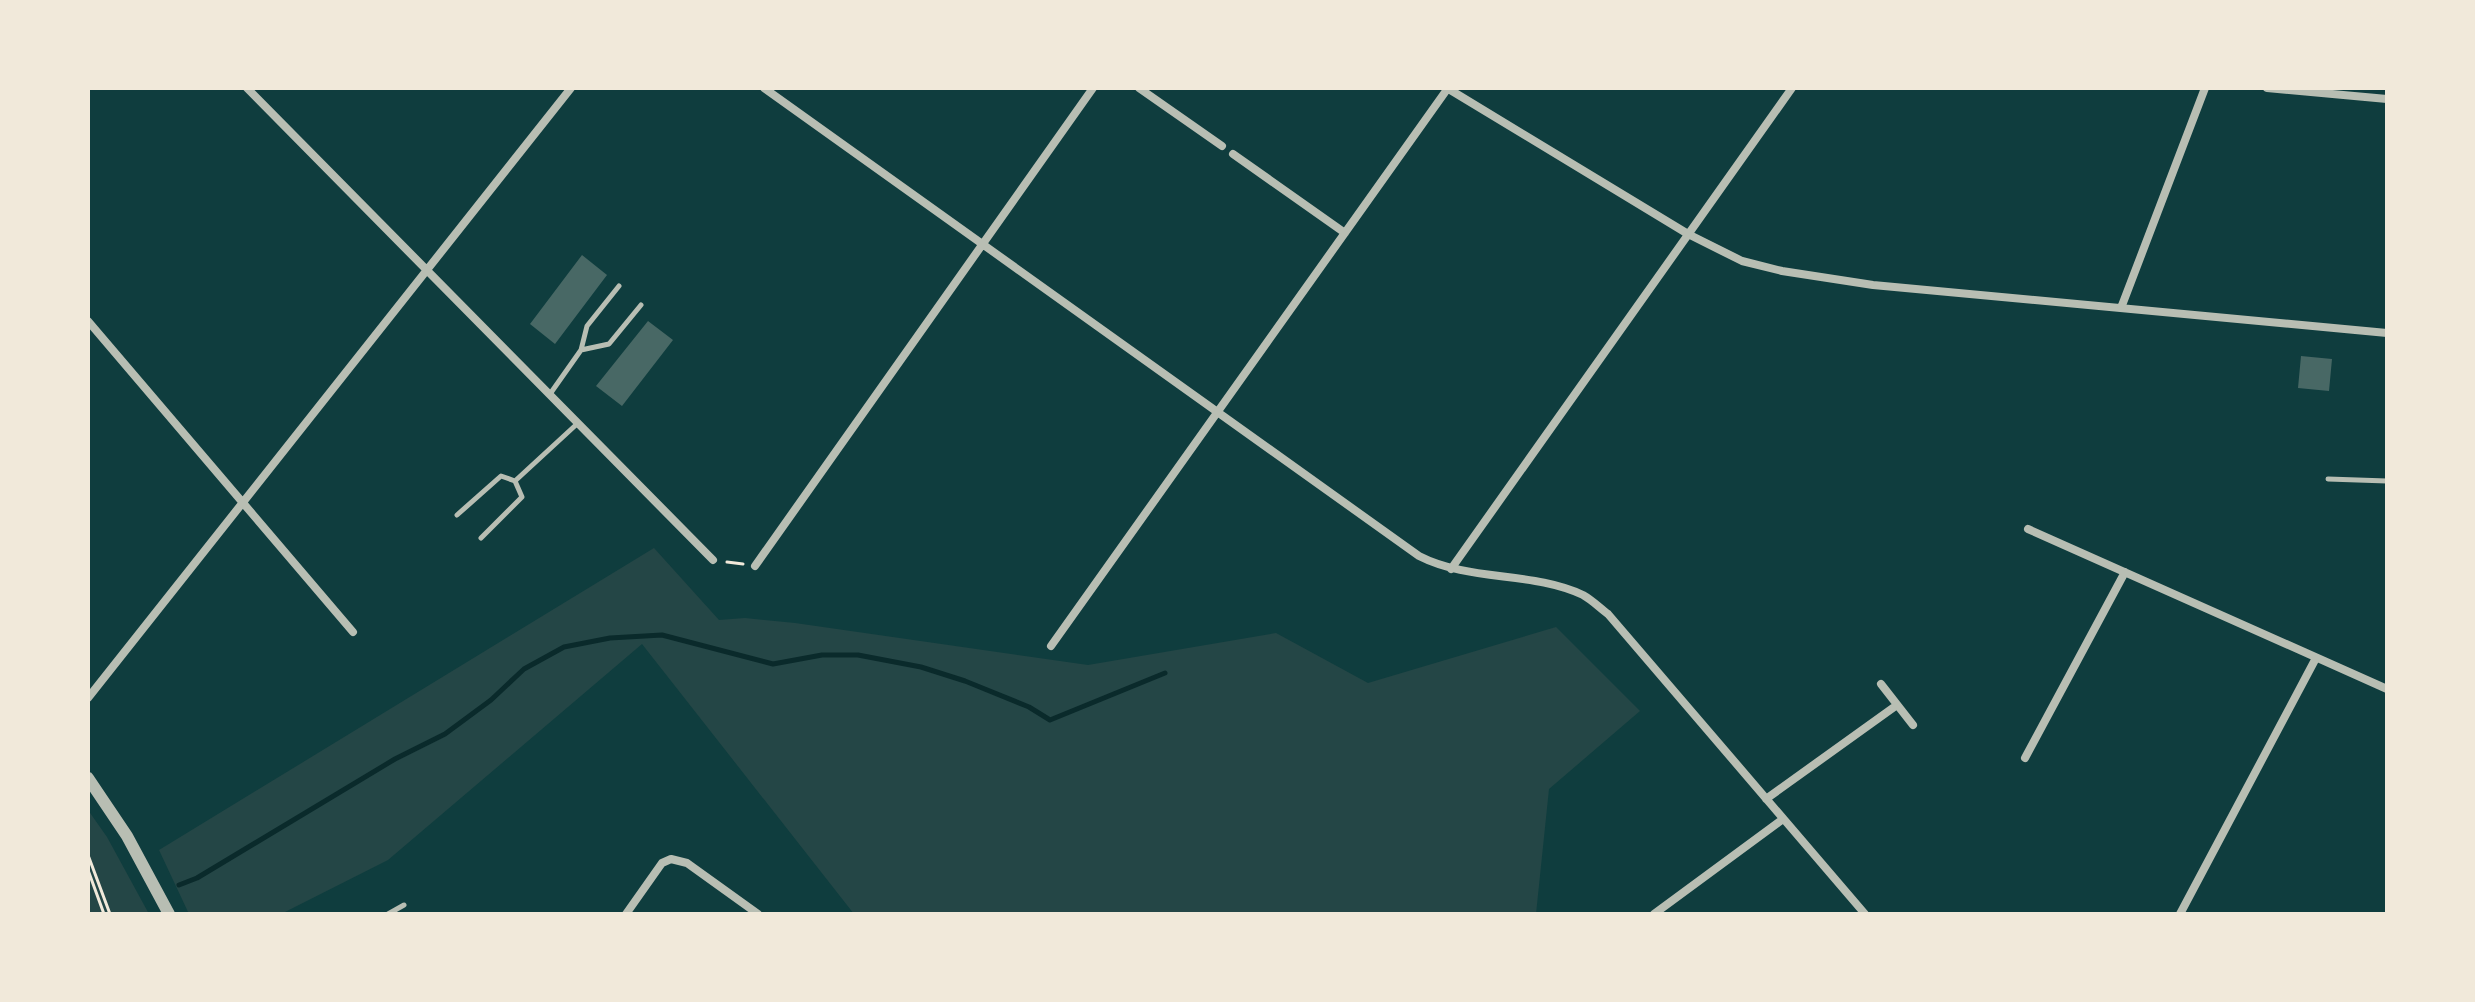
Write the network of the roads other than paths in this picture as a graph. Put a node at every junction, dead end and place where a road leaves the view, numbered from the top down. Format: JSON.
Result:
{"nodes":[{"id":1,"x":247,"y":88,"type":"edge"},
{"id":2,"x":571,"y":88,"type":"edge"},
{"id":3,"x":764,"y":88,"type":"edge"},
{"id":4,"x":1093,"y":88,"type":"edge"},
{"id":5,"x":1139,"y":88,"type":"edge"},
{"id":6,"x":1448,"y":88,"type":"edge"},
{"id":7,"x":1792,"y":88,"type":"edge"},
{"id":8,"x":2205,"y":88,"type":"edge"},
{"id":9,"x":2267,"y":88,"type":"edge"},
{"id":10,"x":2387,"y":99,"type":"edge"},
{"id":11,"x":1222,"y":146,"type":"dead end"},
{"id":12,"x":1233,"y":154,"type":"dead end"},
{"id":13,"x":1345,"y":233,"type":"junction"},
{"id":14,"x":1688,"y":234,"type":"junction"},
{"id":15,"x":983,"y":244,"type":"junction"},
{"id":16,"x":427,"y":271,"type":"junction"},
{"id":17,"x":619,"y":286,"type":"dead end"},
{"id":18,"x":641,"y":305,"type":"dead end"},
{"id":19,"x":2121,"y":308,"type":"junction"},
{"id":20,"x":88,"y":321,"type":"edge"},
{"id":21,"x":2387,"y":333,"type":"edge"},
{"id":22,"x":581,"y":350,"type":"junction"},
{"id":23,"x":549,"y":395,"type":"junction"},
{"id":24,"x":1217,"y":412,"type":"junction"},
{"id":25,"x":578,"y":423,"type":"junction"},
{"id":26,"x":2328,"y":479,"type":"dead end"},
{"id":27,"x":515,"y":481,"type":"junction"},
{"id":28,"x":2387,"y":481,"type":"edge"},
{"id":29,"x":243,"y":503,"type":"junction"},
{"id":30,"x":457,"y":515,"type":"dead end"},
{"id":31,"x":2028,"y":529,"type":"dead end"},
{"id":32,"x":481,"y":538,"type":"dead end"},
{"id":33,"x":713,"y":560,"type":"road end"},
{"id":34,"x":755,"y":566,"type":"road end"},
{"id":35,"x":1451,"y":569,"type":"junction"},
{"id":36,"x":2125,"y":572,"type":"junction"},
{"id":37,"x":353,"y":632,"type":"dead end"},
{"id":38,"x":1051,"y":646,"type":"dead end"},
{"id":39,"x":2316,"y":658,"type":"junction"},
{"id":40,"x":1881,"y":684,"type":"dead end"},
{"id":41,"x":2387,"y":689,"type":"edge"},
{"id":42,"x":88,"y":698,"type":"edge"},
{"id":43,"x":1897,"y":705,"type":"junction"},
{"id":44,"x":1913,"y":725,"type":"dead end"},
{"id":45,"x":2025,"y":758,"type":"dead end"},
{"id":46,"x":88,"y":778,"type":"edge"},
{"id":47,"x":1766,"y":799,"type":"junction"},
{"id":48,"x":1783,"y":819,"type":"junction"},
{"id":49,"x":404,"y":905,"type":"dead end"},
{"id":50,"x":169,"y":913,"type":"edge"},
{"id":51,"x":388,"y":914,"type":"edge"},
{"id":52,"x":626,"y":914,"type":"edge"},
{"id":53,"x":758,"y":914,"type":"edge"},
{"id":54,"x":1654,"y":914,"type":"edge"},
{"id":55,"x":1865,"y":914,"type":"edge"},
{"id":56,"x":2180,"y":914,"type":"edge"}],
"edges":[{"from":1,"to":16,"type":"street"},
{"from":2,"to":16,"type":"street"},
{"from":3,"to":15,"type":"street"},
{"from":4,"to":15,"type":"street"},
{"from":5,"to":11,"type":"street"},
{"from":6,"to":13,"type":"street"},
{"from":6,"to":14,"type":"street"},
{"from":7,"to":14,"type":"street"},
{"from":8,"to":19,"type":"street"},
{"from":9,"to":10,"type":"street"},
{"from":12,"to":13,"type":"street"},
{"from":13,"to":24,"type":"street"},
{"from":14,"to":19,"type":"street"},
{"from":14,"to":35,"type":"street"},
{"from":15,"to":24,"type":"street"},
{"from":15,"to":34,"type":"street"},
{"from":16,"to":23,"type":"street"},
{"from":16,"to":29,"type":"street"},
{"from":17,"to":22,"type":"lane"},
{"from":18,"to":22,"type":"lane"},
{"from":19,"to":21,"type":"street"},
{"from":20,"to":29,"type":"street"},
{"from":22,"to":23,"type":"lane"},
{"from":23,"to":25,"type":"street"},
{"from":24,"to":35,"type":"street"},
{"from":24,"to":38,"type":"street"},
{"from":25,"to":27,"type":"lane"},
{"from":25,"to":33,"type":"street"},
{"from":26,"to":28,"type":"lane"},
{"from":27,"to":30,"type":"lane"},
{"from":27,"to":32,"type":"lane"},
{"from":29,"to":37,"type":"street"},
{"from":29,"to":42,"type":"street"},
{"from":31,"to":36,"type":"street"},
{"from":35,"to":47,"type":"street"},
{"from":36,"to":39,"type":"street"},
{"from":36,"to":45,"type":"street"},
{"from":39,"to":41,"type":"street"},
{"from":39,"to":56,"type":"street"},
{"from":40,"to":43,"type":"street"},
{"from":43,"to":44,"type":"street"},
{"from":43,"to":47,"type":"street"},
{"from":46,"to":50,"type":"street"},
{"from":47,"to":48,"type":"street"},
{"from":48,"to":54,"type":"street"},
{"from":48,"to":55,"type":"street"},
{"from":49,"to":51,"type":"lane"},
{"from":52,"to":53,"type":"street"}]}
